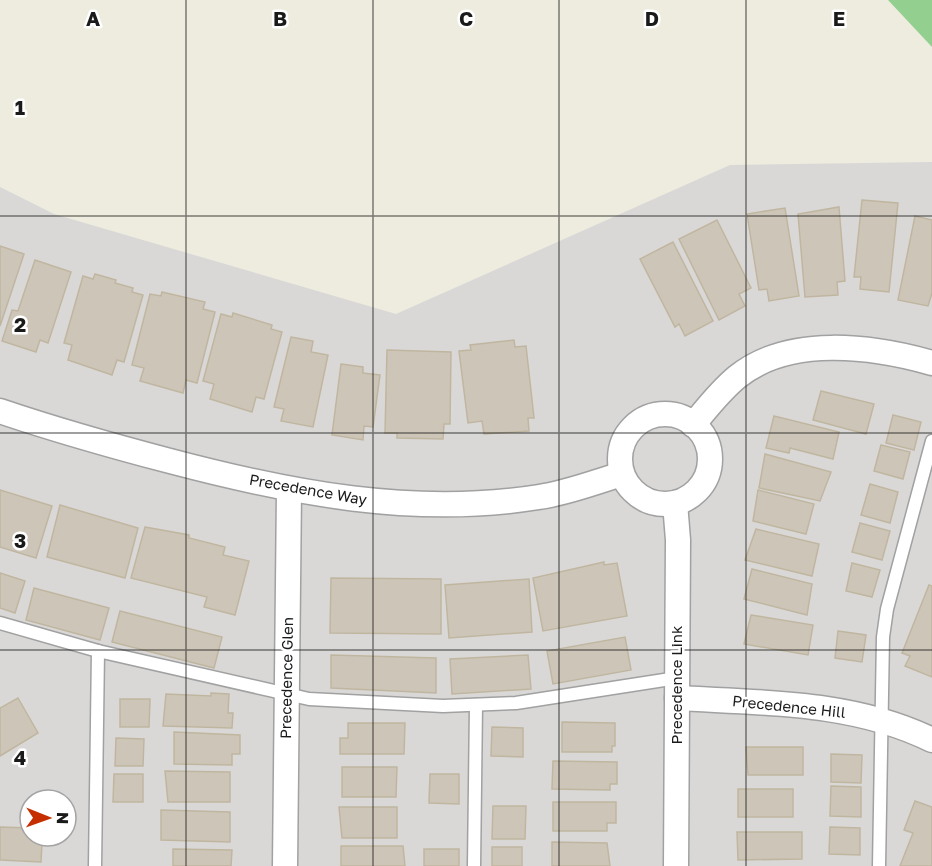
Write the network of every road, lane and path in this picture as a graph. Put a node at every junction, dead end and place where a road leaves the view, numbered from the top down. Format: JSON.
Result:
{"nodes":[{"id":1,"x":932,"y":363,"type":"edge"},
{"id":2,"x":0,"y":411,"type":"edge"},
{"id":3,"x":693,"y":425,"type":"junction"},
{"id":4,"x":932,"y":441,"type":"edge"},
{"id":5,"x":622,"y":474,"type":"junction"},
{"id":6,"x":289,"y":490,"type":"junction"},
{"id":7,"x":675,"y":503,"type":"junction"},
{"id":8,"x":0,"y":623,"type":"edge"},
{"id":9,"x":98,"y":651,"type":"junction"},
{"id":10,"x":677,"y":688,"type":"junction"},
{"id":11,"x":287,"y":696,"type":"junction"},
{"id":12,"x":476,"y":705,"type":"junction"},
{"id":13,"x":880,"y":720,"type":"junction"},
{"id":14,"x":932,"y":740,"type":"edge"},
{"id":15,"x":95,"y":866,"type":"edge"},
{"id":16,"x":285,"y":866,"type":"edge"},
{"id":17,"x":474,"y":866,"type":"edge"},
{"id":18,"x":676,"y":866,"type":"edge"},
{"id":19,"x":879,"y":866,"type":"edge"}],
"edges":[{"from":1,"to":3,"type":"street"},
{"from":2,"to":6,"type":"street","name":"Precedence Way"},
{"from":3,"to":5,"type":"street"},
{"from":3,"to":7,"type":"street"},
{"from":4,"to":13,"type":"lane"},
{"from":5,"to":6,"type":"street","name":"Precedence Way"},
{"from":5,"to":7,"type":"street"},
{"from":6,"to":11,"type":"street","name":"Precedence Glen"},
{"from":7,"to":10,"type":"street","name":"Precedence Link"},
{"from":8,"to":9,"type":"lane"},
{"from":9,"to":11,"type":"lane"},
{"from":9,"to":15,"type":"lane"},
{"from":10,"to":12,"type":"lane"},
{"from":10,"to":13,"type":"street","name":"Precedence Hill"},
{"from":10,"to":18,"type":"street","name":"Precedence Link"},
{"from":11,"to":12,"type":"lane"},
{"from":11,"to":16,"type":"street","name":"Precedence Glen"},
{"from":12,"to":17,"type":"lane"},
{"from":13,"to":14,"type":"street","name":"Precedence Hill"},
{"from":13,"to":19,"type":"lane"}]}
